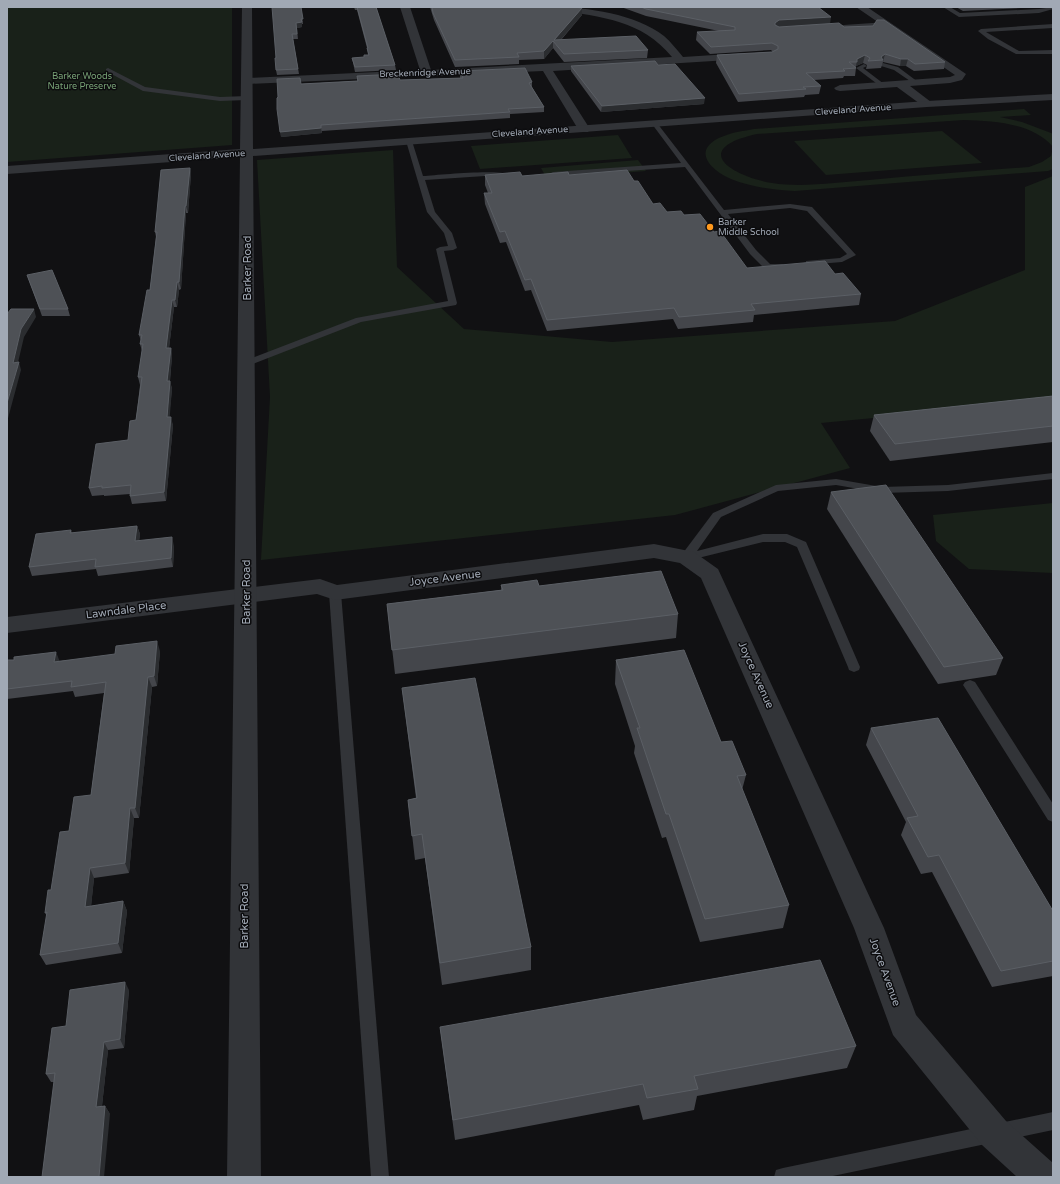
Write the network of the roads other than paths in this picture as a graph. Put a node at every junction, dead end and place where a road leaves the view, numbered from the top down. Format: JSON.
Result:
{"nodes":[{"id":1,"x":247,"y":7,"type":"edge"},
{"id":2,"x":405,"y":7,"type":"edge"},
{"id":3,"x":557,"y":7,"type":"edge"},
{"id":4,"x":861,"y":7,"type":"edge"},
{"id":5,"x":946,"y":7,"type":"edge"},
{"id":6,"x":1053,"y":7,"type":"edge"},
{"id":7,"x":887,"y":24,"type":"junction"},
{"id":8,"x":1053,"y":26,"type":"edge"},
{"id":9,"x":825,"y":28,"type":"edge"},
{"id":10,"x":1053,"y":52,"type":"edge"},
{"id":11,"x":756,"y":56,"type":"edge"},
{"id":12,"x":680,"y":60,"type":"junction"},
{"id":13,"x":883,"y":65,"type":"edge"},
{"id":14,"x":864,"y":66,"type":"edge"},
{"id":15,"x":546,"y":68,"type":"junction"},
{"id":16,"x":108,"y":70,"type":"dead end"},
{"id":17,"x":426,"y":72,"type":"junction"},
{"id":18,"x":247,"y":81,"type":"junction"},
{"id":19,"x":915,"y":82,"type":"junction"},
{"id":20,"x":899,"y":84,"type":"junction"},
{"id":21,"x":882,"y":85,"type":"junction"},
{"id":22,"x":840,"y":88,"type":"dead end"},
{"id":23,"x":1053,"y":97,"type":"edge"},
{"id":24,"x":247,"y":98,"type":"junction"},
{"id":25,"x":927,"y":104,"type":"junction"},
{"id":26,"x":655,"y":124,"type":"junction"},
{"id":27,"x":584,"y":129,"type":"junction"},
{"id":28,"x":409,"y":141,"type":"junction"},
{"id":29,"x":247,"y":153,"type":"junction"},
{"id":30,"x":687,"y":165,"type":"junction"},
{"id":31,"x":7,"y":170,"type":"edge"},
{"id":32,"x":546,"y":175,"type":"edge"},
{"id":33,"x":518,"y":176,"type":"edge"},
{"id":34,"x":420,"y":178,"type":"junction"},
{"id":35,"x":723,"y":212,"type":"junction"},
{"id":36,"x":246,"y":363,"type":"junction"},
{"id":37,"x":1053,"y":476,"type":"edge"},
{"id":38,"x":686,"y":557,"type":"junction"},
{"id":39,"x":335,"y":592,"type":"junction"},
{"id":40,"x":246,"y":595,"type":"junction"},
{"id":41,"x":7,"y":625,"type":"edge"},
{"id":42,"x":854,"y":667,"type":"dead end"},
{"id":43,"x":970,"y":685,"type":"edge"},
{"id":44,"x":1052,"y":812,"type":"edge"},
{"id":45,"x":1053,"y":1121,"type":"edge"},
{"id":46,"x":994,"y":1133,"type":"junction"},
{"id":47,"x":244,"y":1177,"type":"edge"},
{"id":48,"x":380,"y":1177,"type":"edge"},
{"id":49,"x":783,"y":1177,"type":"edge"},
{"id":50,"x":1043,"y":1177,"type":"edge"}],
"edges":[{"from":1,"to":18,"type":"street","name":"Barker Road"},
{"from":2,"to":17,"type":"street"},
{"from":3,"to":12,"type":"street"},
{"from":4,"to":7,"type":"street"},
{"from":5,"to":6,"type":"lane"},
{"from":7,"to":9,"type":"lane"},
{"from":7,"to":19,"type":"street"},
{"from":8,"to":10,"type":"lane"},
{"from":11,"to":12,"type":"street","name":"Breckenridge Avenue"},
{"from":12,"to":15,"type":"street","name":"Breckenridge Avenue"},
{"from":13,"to":19,"type":"lane"},
{"from":14,"to":21,"type":"lane"},
{"from":15,"to":17,"type":"street","name":"Breckenridge Avenue"},
{"from":15,"to":27,"type":"street"},
{"from":16,"to":24,"type":"lane"},
{"from":17,"to":18,"type":"street","name":"Breckenridge Avenue"},
{"from":18,"to":24,"type":"street","name":"Barker Road"},
{"from":19,"to":20,"type":"street"},
{"from":20,"to":21,"type":"street"},
{"from":20,"to":25,"type":"street"},
{"from":21,"to":22,"type":"street"},
{"from":23,"to":25,"type":"street","name":"Cleveland Avenue"},
{"from":24,"to":29,"type":"street","name":"Barker Road"},
{"from":25,"to":26,"type":"street","name":"Cleveland Avenue"},
{"from":26,"to":27,"type":"street","name":"Cleveland Avenue"},
{"from":26,"to":30,"type":"lane"},
{"from":27,"to":28,"type":"street","name":"Cleveland Avenue"},
{"from":28,"to":29,"type":"street","name":"Cleveland Avenue"},
{"from":28,"to":34,"type":"lane"},
{"from":29,"to":31,"type":"street","name":"Cleveland Avenue"},
{"from":29,"to":36,"type":"street","name":"Barker Road"},
{"from":30,"to":32,"type":"lane"},
{"from":30,"to":35,"type":"lane"},
{"from":33,"to":34,"type":"lane"},
{"from":34,"to":36,"type":"lane"},
{"from":35,"to":35,"type":"lane"},
{"from":36,"to":40,"type":"street","name":"Barker Road"},
{"from":37,"to":38,"type":"lane"},
{"from":38,"to":39,"type":"street","name":"Joyce Avenue"},
{"from":38,"to":42,"type":"lane"},
{"from":38,"to":46,"type":"street","name":"Joyce Avenue"},
{"from":39,"to":40,"type":"street","name":"Joyce Avenue"},
{"from":39,"to":48,"type":"lane"},
{"from":40,"to":41,"type":"street","name":"Lawndale Place"},
{"from":40,"to":47,"type":"street","name":"Barker Road"},
{"from":43,"to":44,"type":"lane"},
{"from":45,"to":46,"type":"lane"},
{"from":46,"to":49,"type":"lane"},
{"from":46,"to":50,"type":"street","name":"Joyce Avenue"}]}
